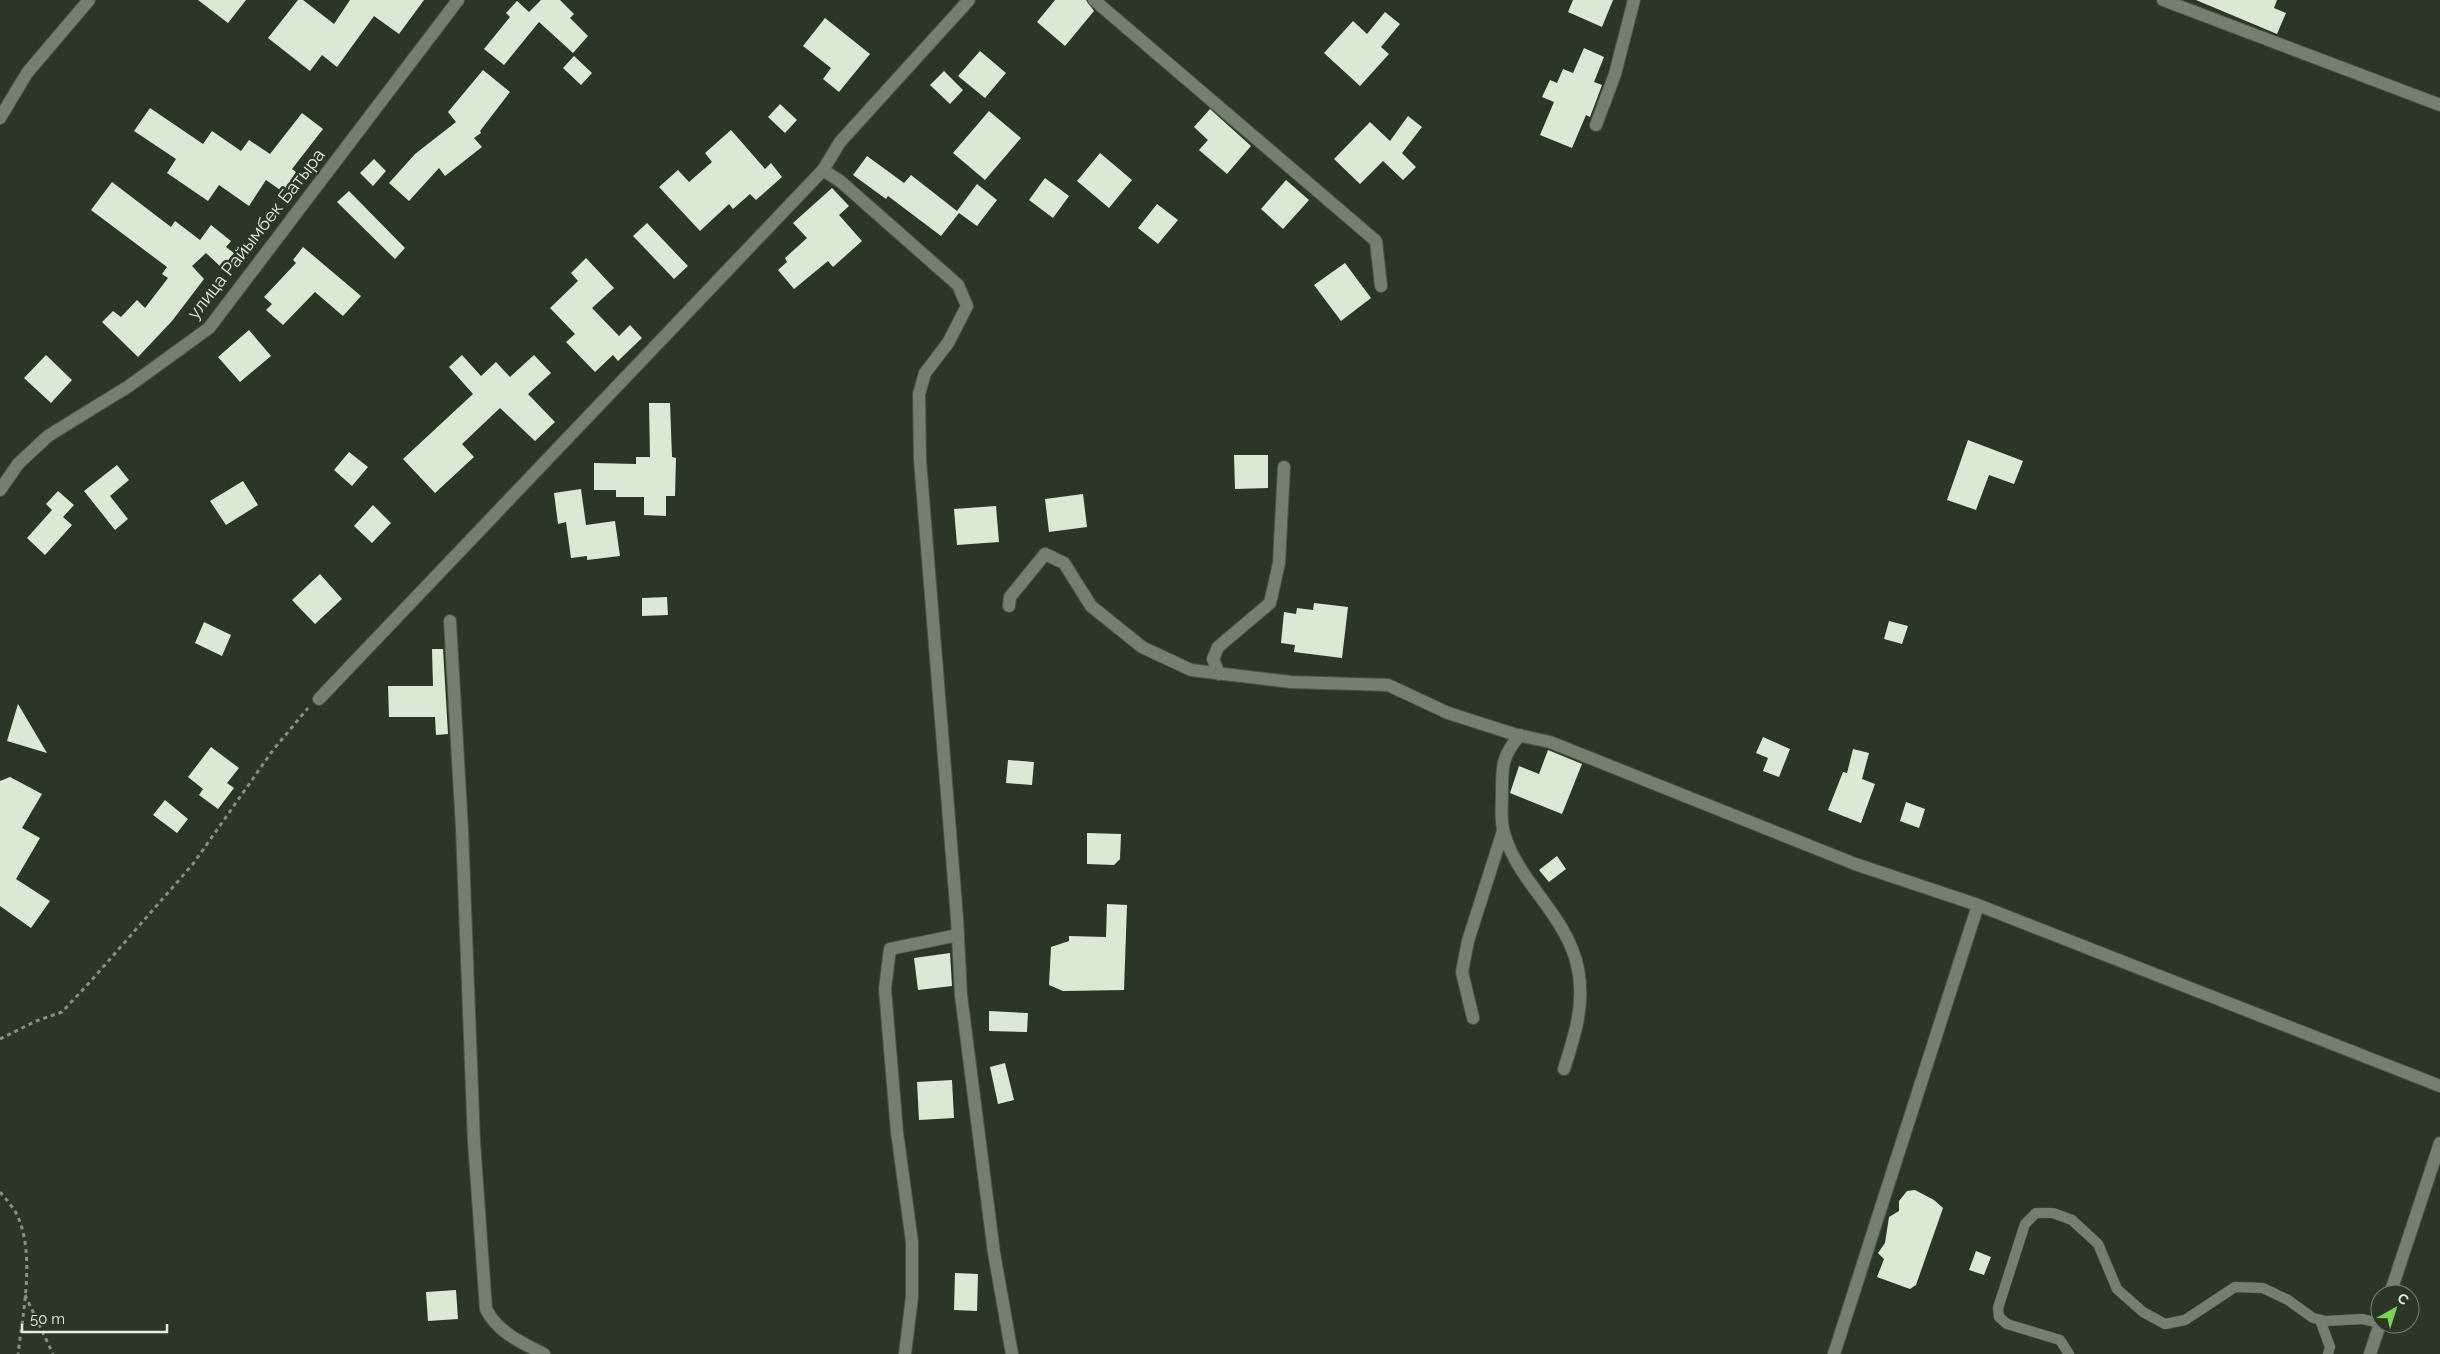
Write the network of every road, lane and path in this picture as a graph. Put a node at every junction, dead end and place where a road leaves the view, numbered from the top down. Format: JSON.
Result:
{"nodes":[{"id":1,"x":89,"y":0,"type":"edge"},
{"id":2,"x":458,"y":0,"type":"edge"},
{"id":3,"x":969,"y":0,"type":"edge"},
{"id":4,"x":1094,"y":0,"type":"edge"},
{"id":5,"x":1634,"y":0,"type":"edge"},
{"id":6,"x":2163,"y":0,"type":"edge"},
{"id":7,"x":2440,"y":105,"type":"edge"},
{"id":8,"x":0,"y":118,"type":"edge"},
{"id":9,"x":1596,"y":125,"type":"dead end"},
{"id":10,"x":823,"y":170,"type":"junction"},
{"id":11,"x":1381,"y":286,"type":"dead end"},
{"id":12,"x":1284,"y":468,"type":"dead end"},
{"id":13,"x":0,"y":490,"type":"edge"},
{"id":14,"x":1009,"y":606,"type":"dead end"},
{"id":15,"x":450,"y":621,"type":"dead end"},
{"id":16,"x":1220,"y":674,"type":"junction"},
{"id":17,"x":319,"y":699,"type":"joint"},
{"id":18,"x":1520,"y":735,"type":"junction"},
{"id":19,"x":1503,"y":831,"type":"junction"},
{"id":20,"x":1978,"y":904,"type":"junction"},
{"id":21,"x":958,"y":935,"type":"junction"},
{"id":22,"x":1473,"y":1018,"type":"dead end"},
{"id":23,"x":0,"y":1040,"type":"edge"},
{"id":24,"x":1564,"y":1069,"type":"dead end"},
{"id":25,"x":2440,"y":1086,"type":"edge"},
{"id":26,"x":2440,"y":1143,"type":"edge"},
{"id":27,"x":0,"y":1192,"type":"edge"},
{"id":28,"x":2393,"y":1284,"type":"edge"},
{"id":29,"x":25,"y":1295,"type":"junction"},
{"id":30,"x":2320,"y":1320,"type":"junction"},
{"id":31,"x":2370,"y":1321,"type":"edge"},
{"id":32,"x":2376,"y":1334,"type":"edge"},
{"id":33,"x":18,"y":1354,"type":"edge"},
{"id":34,"x":53,"y":1354,"type":"edge"},
{"id":35,"x":544,"y":1354,"type":"edge"},
{"id":36,"x":905,"y":1354,"type":"edge"},
{"id":37,"x":1012,"y":1354,"type":"edge"},
{"id":38,"x":1834,"y":1354,"type":"edge"},
{"id":39,"x":2069,"y":1354,"type":"edge"},
{"id":40,"x":2328,"y":1354,"type":"edge"},
{"id":41,"x":2370,"y":1354,"type":"edge"}],
"edges":[{"from":1,"to":8,"type":"street"},
{"from":2,"to":13,"type":"street","name":"улица Райымбек Батыра"},
{"from":3,"to":10,"type":"street"},
{"from":4,"to":11,"type":"street"},
{"from":5,"to":9,"type":"street"},
{"from":6,"to":7,"type":"street"},
{"from":10,"to":17,"type":"street"},
{"from":10,"to":21,"type":"street"},
{"from":12,"to":16,"type":"street"},
{"from":14,"to":16,"type":"street"},
{"from":15,"to":35,"type":"street"},
{"from":16,"to":18,"type":"street"},
{"from":17,"to":23,"type":"path"},
{"from":18,"to":19,"type":"street"},
{"from":18,"to":20,"type":"street"},
{"from":19,"to":22,"type":"street"},
{"from":19,"to":24,"type":"street"},
{"from":20,"to":25,"type":"street"},
{"from":20,"to":38,"type":"street"},
{"from":21,"to":36,"type":"street"},
{"from":21,"to":37,"type":"street"},
{"from":26,"to":28,"type":"street"},
{"from":27,"to":29,"type":"path"},
{"from":29,"to":33,"type":"path"},
{"from":29,"to":34,"type":"path"},
{"from":30,"to":31,"type":"lane"},
{"from":30,"to":39,"type":"lane"},
{"from":30,"to":40,"type":"lane"},
{"from":32,"to":41,"type":"street"}]}
